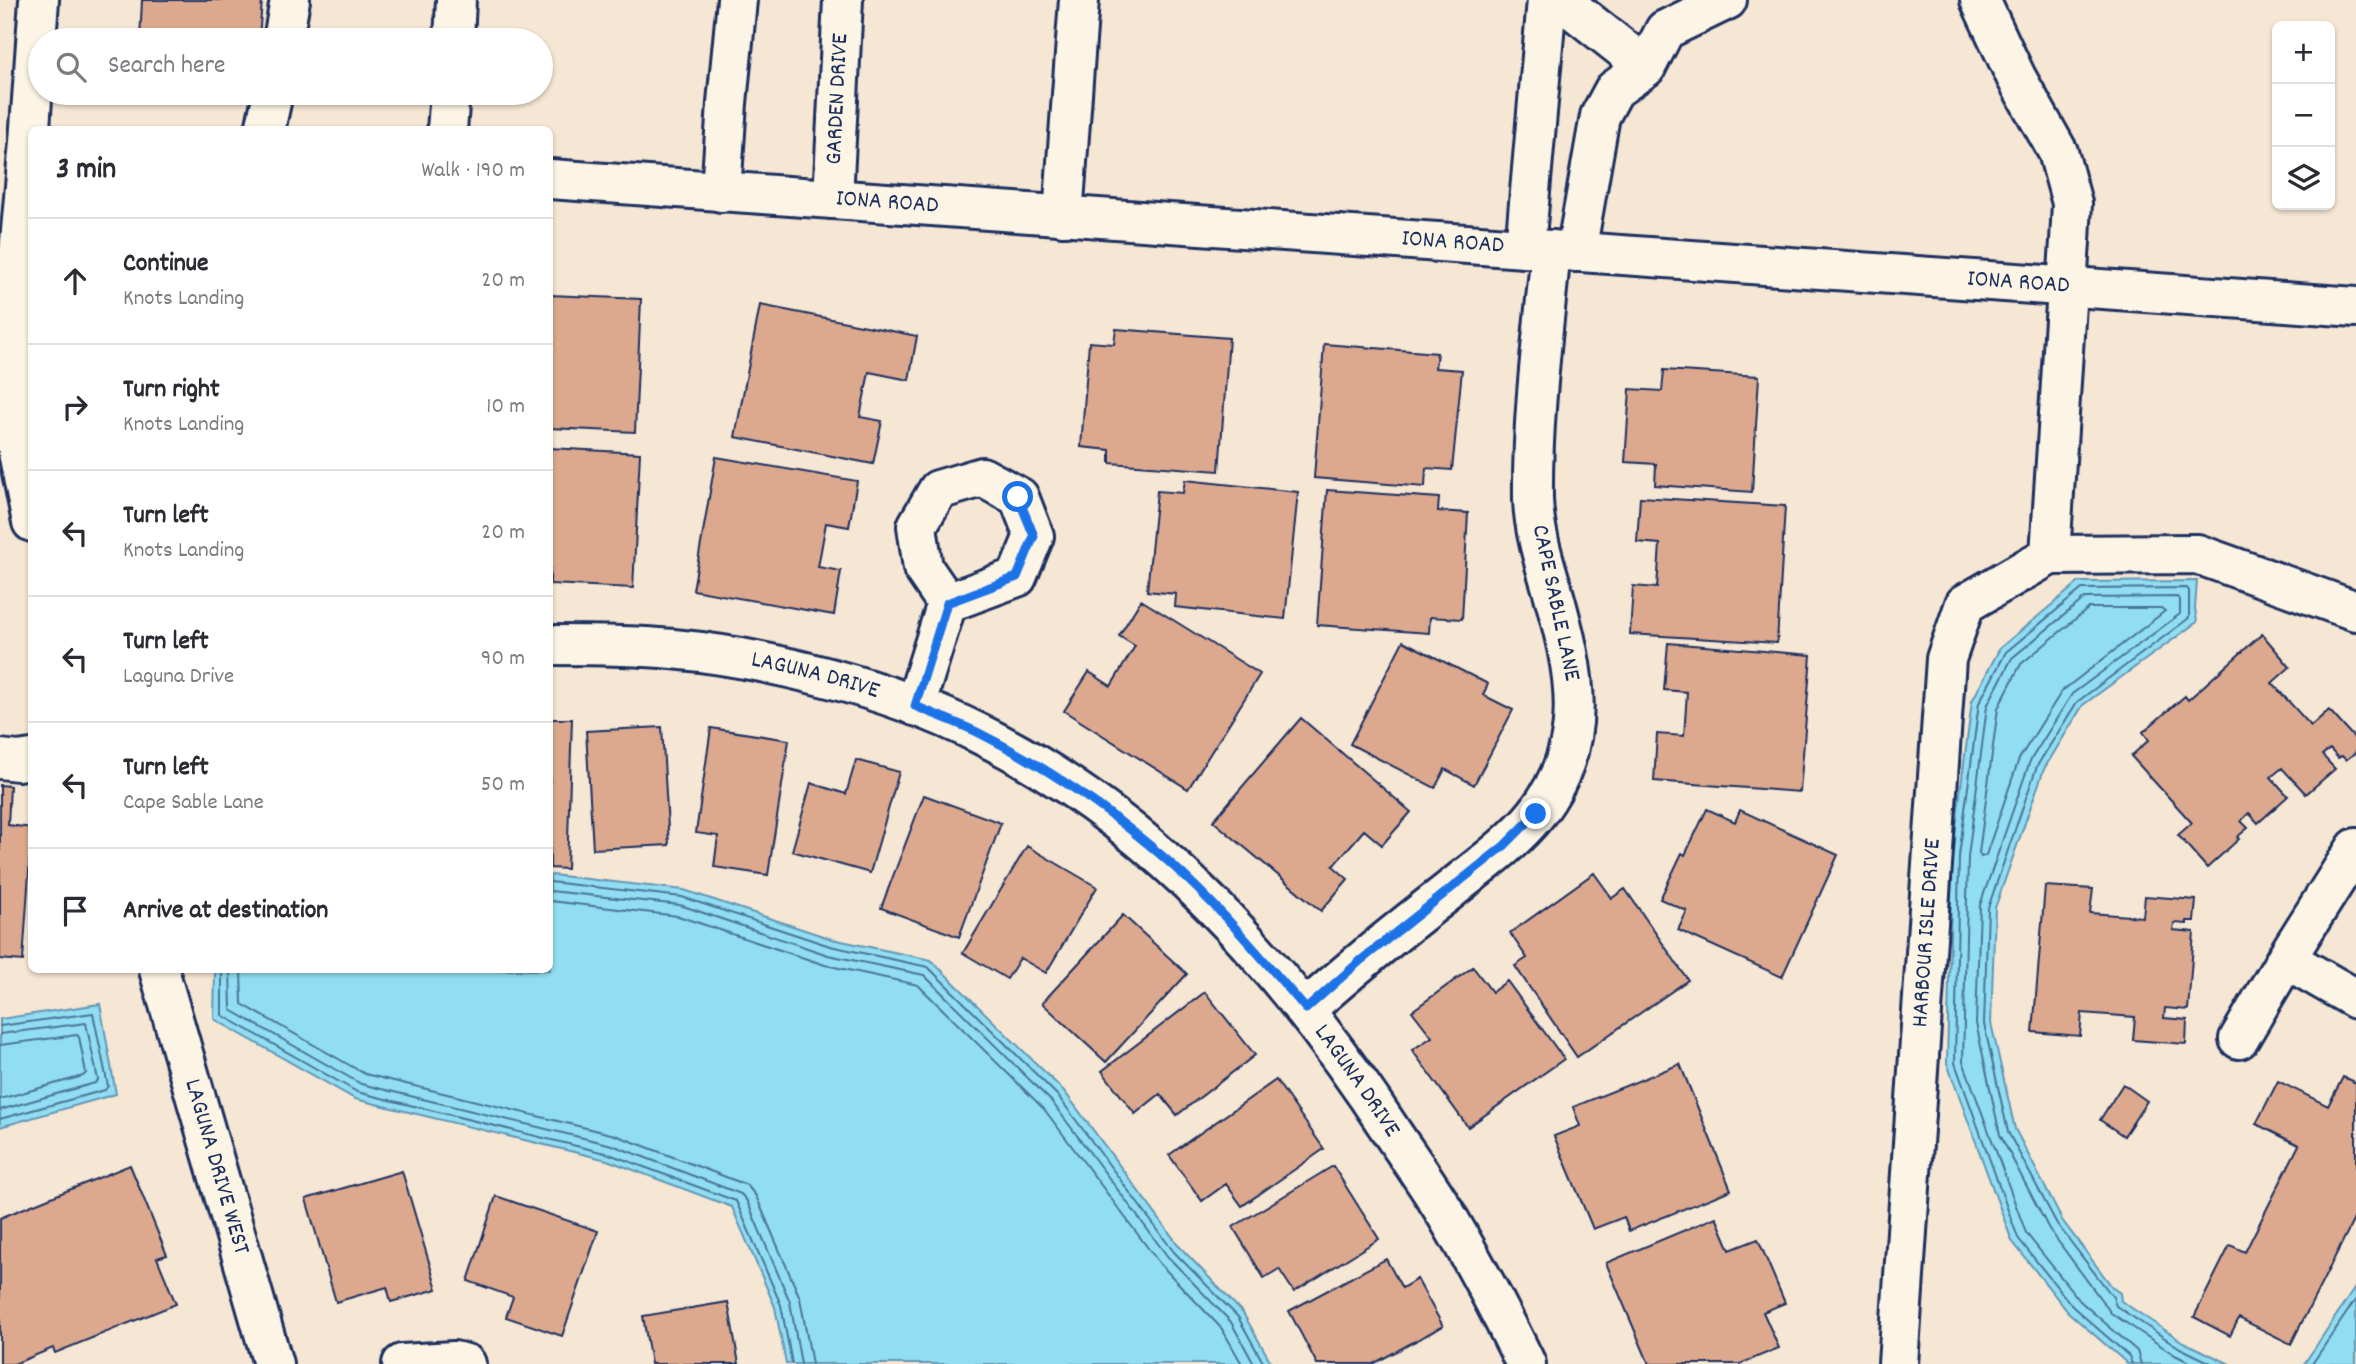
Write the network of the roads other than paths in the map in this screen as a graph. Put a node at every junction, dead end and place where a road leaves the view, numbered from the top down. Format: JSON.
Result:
{"nodes":[{"id":1,"x":39,"y":0,"type":"edge"},
{"id":2,"x":290,"y":0,"type":"edge"},
{"id":3,"x":456,"y":0,"type":"edge"},
{"id":4,"x":737,"y":0,"type":"edge"},
{"id":5,"x":843,"y":0,"type":"edge"},
{"id":6,"x":1079,"y":0,"type":"edge"},
{"id":7,"x":1547,"y":0,"type":"edge"},
{"id":8,"x":1562,"y":0,"type":"edge"},
{"id":9,"x":1727,"y":0,"type":"edge"},
{"id":10,"x":1980,"y":0,"type":"edge"},
{"id":11,"x":35,"y":28,"type":"edge"},
{"id":12,"x":285,"y":28,"type":"edge"},
{"id":13,"x":455,"y":28,"type":"edge"},
{"id":14,"x":1646,"y":67,"type":"junction"},
{"id":15,"x":28,"y":82,"type":"edge"},
{"id":16,"x":270,"y":105,"type":"edge"},
{"id":17,"x":449,"y":105,"type":"edge"},
{"id":18,"x":266,"y":126,"type":"edge"},
{"id":19,"x":447,"y":126,"type":"edge"},
{"id":20,"x":20,"y":141,"type":"edge"},
{"id":21,"x":553,"y":179,"type":"edge"},
{"id":22,"x":720,"y":192,"type":"junction"},
{"id":23,"x":832,"y":199,"type":"junction"},
{"id":24,"x":1063,"y":216,"type":"junction"},
{"id":25,"x":1551,"y":250,"type":"junction"},
{"id":26,"x":2066,"y":286,"type":"junction"},
{"id":27,"x":2356,"y":307,"type":"edge"},
{"id":28,"x":8,"y":443,"type":"edge"},
{"id":29,"x":28,"y":509,"type":"edge"},
{"id":30,"x":2050,"y":555,"type":"junction"},
{"id":31,"x":947,"y":603,"type":"dead end"},
{"id":32,"x":2356,"y":611,"type":"edge"},
{"id":33,"x":553,"y":645,"type":"edge"},
{"id":34,"x":915,"y":706,"type":"junction"},
{"id":35,"x":0,"y":759,"type":"edge"},
{"id":36,"x":28,"y":760,"type":"edge"},
{"id":37,"x":2356,"y":848,"type":"edge"},
{"id":38,"x":2286,"y":959,"type":"junction"},
{"id":39,"x":160,"y":973,"type":"edge"},
{"id":40,"x":2356,"y":999,"type":"edge"},
{"id":41,"x":1306,"y":1009,"type":"junction"},
{"id":42,"x":2239,"y":1039,"type":"dead end"},
{"id":43,"x":274,"y":1364,"type":"edge"},
{"id":44,"x":402,"y":1364,"type":"edge"},
{"id":45,"x":466,"y":1364,"type":"edge"},
{"id":46,"x":1526,"y":1364,"type":"edge"},
{"id":47,"x":1898,"y":1364,"type":"edge"}],
"edges":[{"from":1,"to":11,"type":"street"},
{"from":2,"to":12,"type":"street"},
{"from":3,"to":13,"type":"street"},
{"from":4,"to":22,"type":"street"},
{"from":5,"to":23,"type":"street","name":"GARDEN DRIVE"},
{"from":6,"to":24,"type":"street"},
{"from":7,"to":25,"type":"street"},
{"from":8,"to":14,"type":"street"},
{"from":9,"to":14,"type":"street"},
{"from":10,"to":26,"type":"street"},
{"from":14,"to":25,"type":"street"},
{"from":15,"to":20,"type":"street"},
{"from":16,"to":18,"type":"street"},
{"from":17,"to":19,"type":"street"},
{"from":20,"to":28,"type":"street"},
{"from":21,"to":22,"type":"street","name":"IONA ROAD"},
{"from":22,"to":23,"type":"street","name":"IONA ROAD"},
{"from":23,"to":24,"type":"street","name":"IONA ROAD"},
{"from":24,"to":25,"type":"street","name":"IONA ROAD"},
{"from":25,"to":26,"type":"street","name":"IONA ROAD"},
{"from":25,"to":41,"type":"street","name":"CAPE SABLE LANE"},
{"from":26,"to":27,"type":"street","name":"IONA ROAD"},
{"from":26,"to":30,"type":"street"},
{"from":28,"to":29,"type":"street"},
{"from":30,"to":32,"type":"street","name":"HARBOUR ISLE DRIVE"},
{"from":30,"to":47,"type":"street","name":"HARBOUR ISLE DRIVE"},
{"from":31,"to":34,"type":"street"},
{"from":33,"to":34,"type":"street","name":"LAGUNA DRIVE"},
{"from":34,"to":41,"type":"street","name":"LAGUNA DRIVE"},
{"from":35,"to":36,"type":"street"},
{"from":37,"to":38,"type":"street"},
{"from":38,"to":40,"type":"street"},
{"from":38,"to":42,"type":"street"},
{"from":39,"to":43,"type":"street","name":"LAGUNA DRIVE WEST"},
{"from":41,"to":46,"type":"street","name":"LAGUNA DRIVE"},
{"from":44,"to":45,"type":"street"}]}
